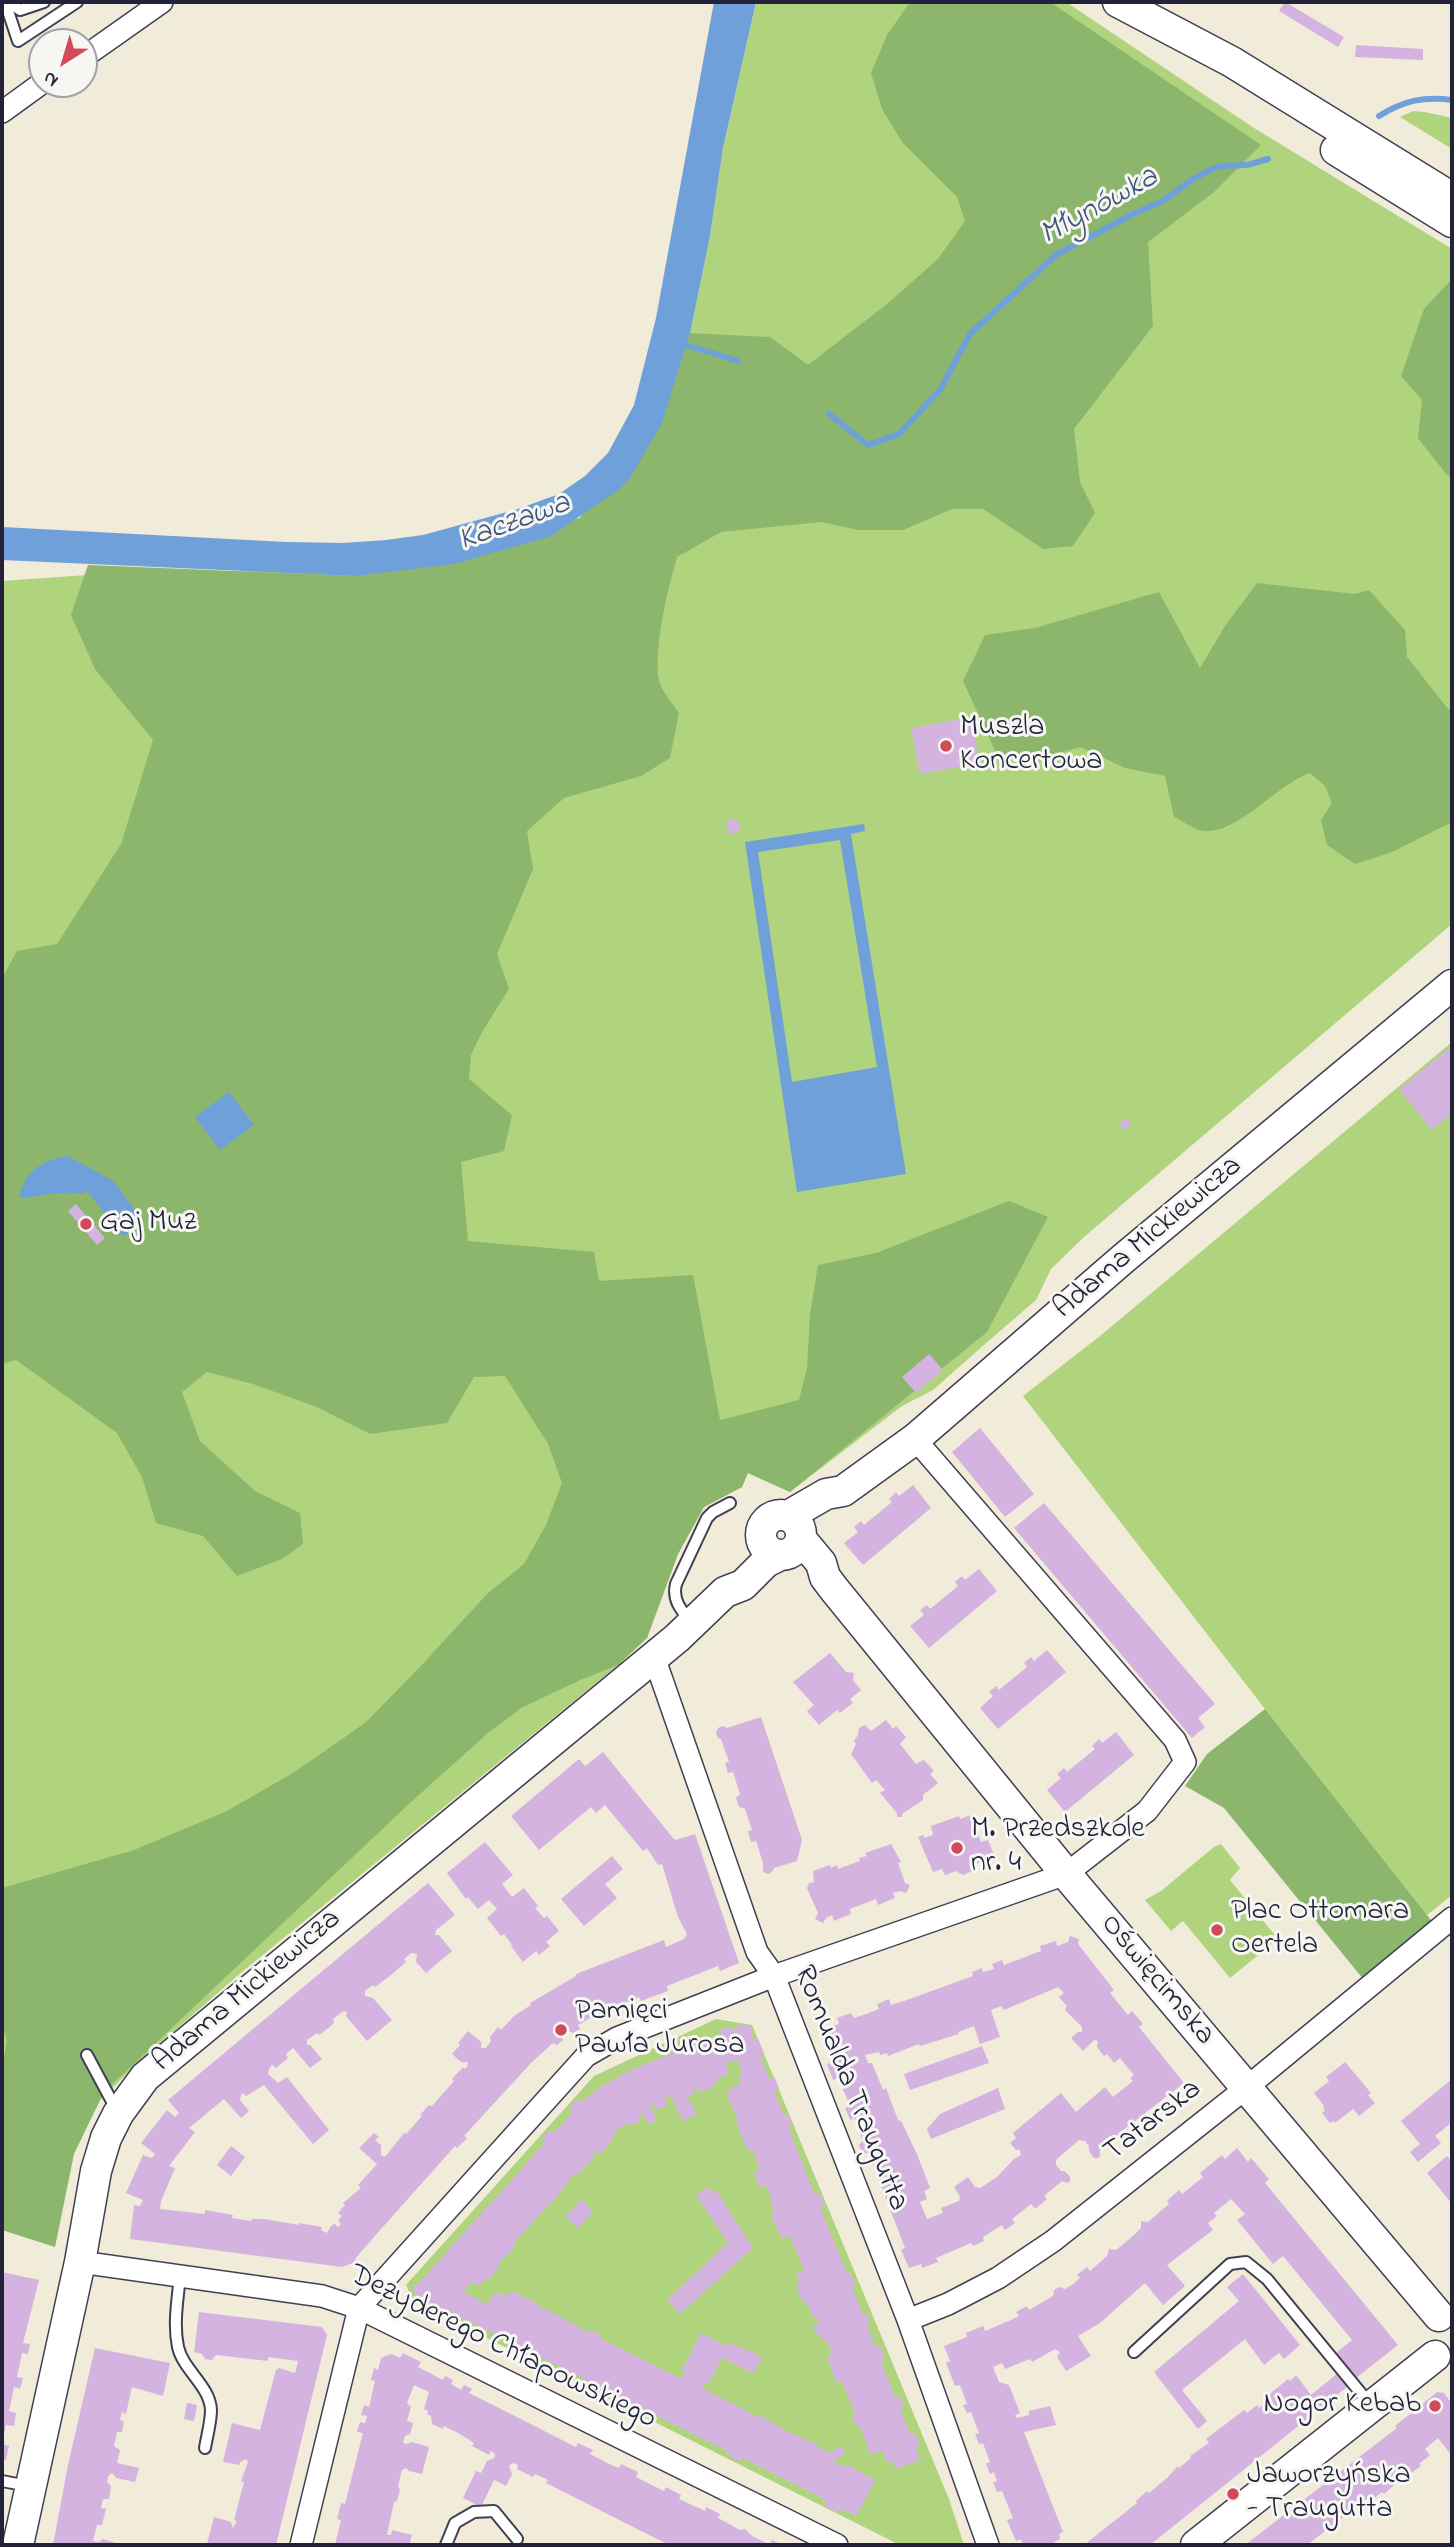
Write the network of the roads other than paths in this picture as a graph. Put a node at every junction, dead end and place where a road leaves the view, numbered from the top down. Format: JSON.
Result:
{"nodes":[{"id":1,"x":7,"y":2,"type":"edge"},
{"id":2,"x":44,"y":2,"type":"edge"},
{"id":3,"x":77,"y":2,"type":"edge"},
{"id":4,"x":162,"y":2,"type":"edge"},
{"id":5,"x":1127,"y":7,"type":"edge"},
{"id":6,"x":98,"y":47,"type":"edge"},
{"id":7,"x":28,"y":93,"type":"edge"},
{"id":8,"x":2,"y":112,"type":"edge"},
{"id":9,"x":1450,"y":212,"type":"edge"},
{"id":10,"x":1452,"y":985,"type":"edge"},
{"id":11,"x":915,"y":1439,"type":"junction"},
{"id":12,"x":730,"y":1503,"type":"dead end"},
{"id":13,"x":787,"y":1539,"type":"junction"},
{"id":14,"x":692,"y":1624,"type":"junction"},
{"id":15,"x":654,"y":1657,"type":"junction"},
{"id":16,"x":1066,"y":1874,"type":"junction"},
{"id":17,"x":1452,"y":1918,"type":"edge"},
{"id":18,"x":774,"y":1976,"type":"junction"},
{"id":19,"x":87,"y":2055,"type":"dead end"},
{"id":20,"x":1246,"y":2088,"type":"junction"},
{"id":21,"x":118,"y":2114,"type":"junction"},
{"id":22,"x":80,"y":2262,"type":"junction"},
{"id":23,"x":180,"y":2275,"type":"junction"},
{"id":24,"x":359,"y":2308,"type":"junction"},
{"id":25,"x":1446,"y":2313,"type":"edge"},
{"id":26,"x":908,"y":2320,"type":"junction"},
{"id":27,"x":1134,"y":2352,"type":"dead end"},
{"id":28,"x":1443,"y":2362,"type":"edge"},
{"id":29,"x":1371,"y":2405,"type":"junction"},
{"id":30,"x":205,"y":2448,"type":"dead end"},
{"id":31,"x":2,"y":2481,"type":"edge"},
{"id":32,"x":31,"y":2487,"type":"junction"},
{"id":33,"x":516,"y":2542,"type":"edge"},
{"id":34,"x":18,"y":2545,"type":"edge"},
{"id":35,"x":301,"y":2545,"type":"edge"},
{"id":36,"x":446,"y":2545,"type":"edge"},
{"id":37,"x":529,"y":2545,"type":"edge"},
{"id":38,"x":837,"y":2545,"type":"edge"},
{"id":39,"x":988,"y":2545,"type":"edge"},
{"id":40,"x":1196,"y":2545,"type":"edge"}],
"edges":[{"from":1,"to":2,"type":"lane"},
{"from":1,"to":3,"type":"lane"},
{"from":4,"to":6,"type":"street"},
{"from":5,"to":9,"type":"street"},
{"from":7,"to":8,"type":"street"},
{"from":10,"to":11,"type":"street","name":"Adama Mickiewicza"},
{"from":11,"to":13,"type":"street","name":"Adama Mickiewicza"},
{"from":11,"to":16,"type":"street"},
{"from":12,"to":14,"type":"lane"},
{"from":13,"to":14,"type":"street","name":"Adama Mickiewicza"},
{"from":13,"to":16,"type":"street","name":"Oświęcimska"},
{"from":14,"to":15,"type":"street","name":"Adama Mickiewicza"},
{"from":15,"to":18,"type":"street","name":"Romualda Traugutta"},
{"from":15,"to":21,"type":"street","name":"Adama Mickiewicza"},
{"from":16,"to":18,"type":"street"},
{"from":16,"to":20,"type":"street","name":"Oświęcimska"},
{"from":17,"to":20,"type":"street","name":"Tatarska"},
{"from":18,"to":24,"type":"street"},
{"from":18,"to":26,"type":"street","name":"Romualda Traugutta"},
{"from":19,"to":21,"type":"lane"},
{"from":20,"to":25,"type":"street","name":"Oświęcimska"},
{"from":20,"to":26,"type":"street","name":"Tatarska"},
{"from":21,"to":22,"type":"street","name":"Adama Mickiewicza"},
{"from":22,"to":23,"type":"street","name":"Dezyderego Chłapowskiego"},
{"from":22,"to":32,"type":"street","name":"Adama Mickiewicza"},
{"from":23,"to":24,"type":"street","name":"Dezyderego Chłapowskiego"},
{"from":23,"to":30,"type":"lane"},
{"from":24,"to":35,"type":"street"},
{"from":24,"to":38,"type":"street","name":"Dezyderego Chłapowskiego"},
{"from":25,"to":28,"type":"street"},
{"from":26,"to":39,"type":"street","name":"Romualda Traugutta"},
{"from":27,"to":29,"type":"lane"},
{"from":28,"to":29,"type":"street"},
{"from":29,"to":40,"type":"street"},
{"from":31,"to":32,"type":"lane"},
{"from":32,"to":34,"type":"street","name":"Adama Mickiewicza"},
{"from":33,"to":36,"type":"lane"},
{"from":33,"to":37,"type":"lane"}]}
